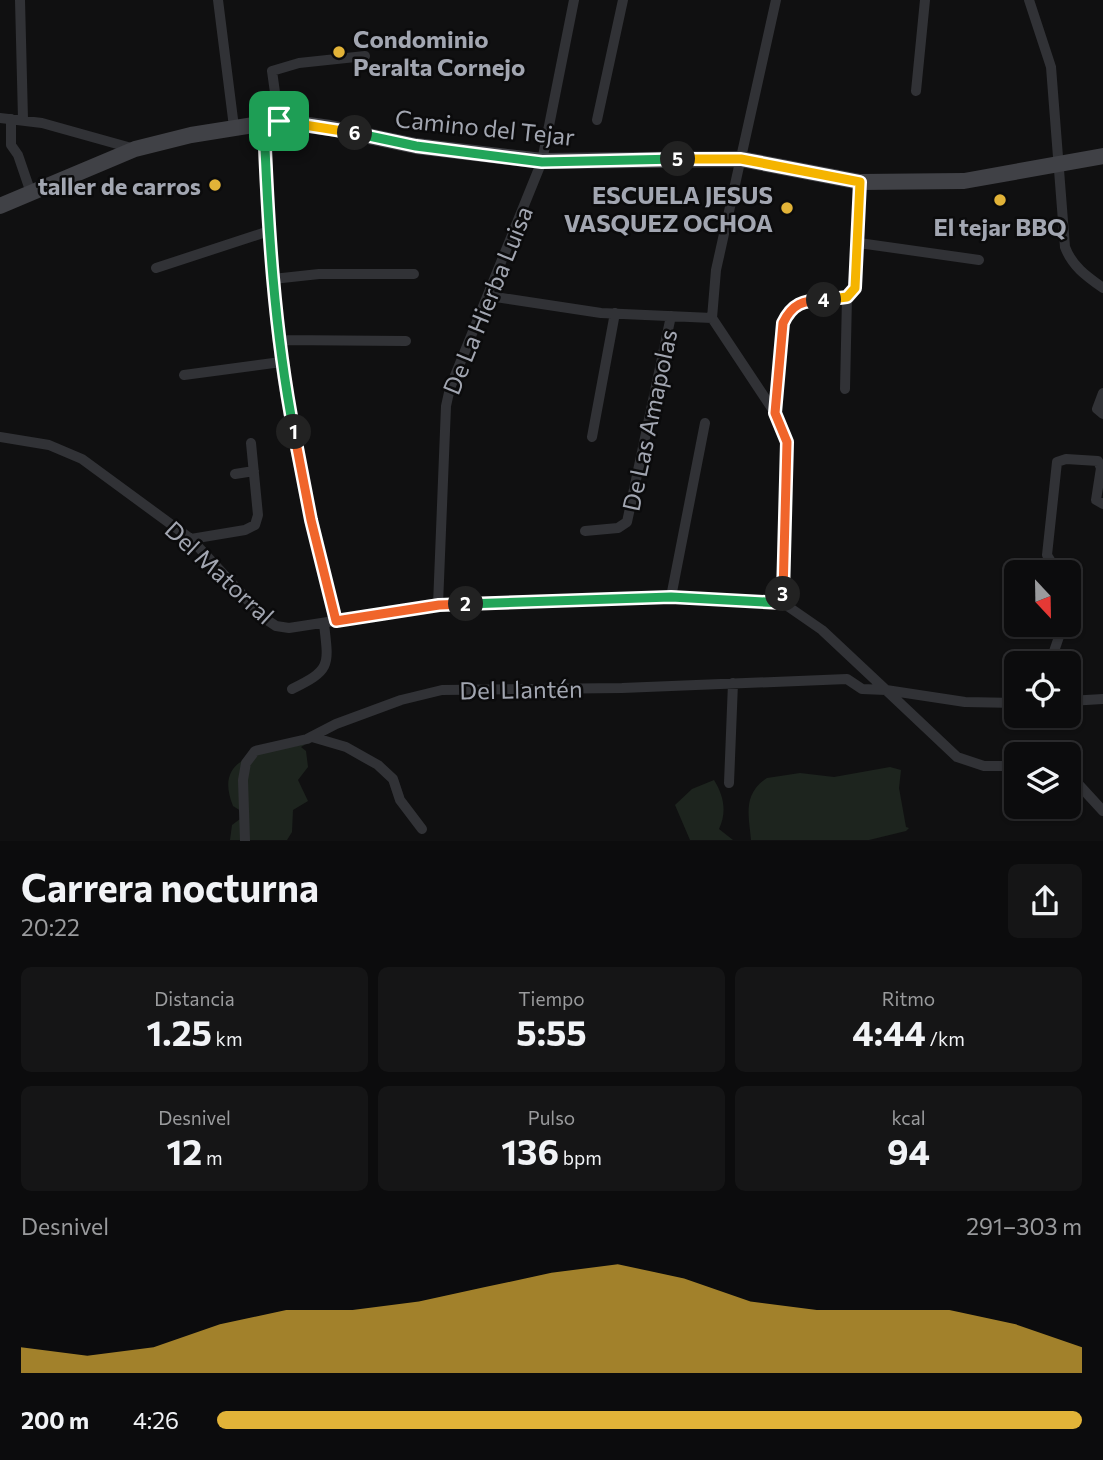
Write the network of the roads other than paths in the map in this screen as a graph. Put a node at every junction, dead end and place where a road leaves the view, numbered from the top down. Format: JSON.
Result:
{"nodes":[{"id":1,"x":20,"y":0,"type":"edge"},
{"id":2,"x":218,"y":0,"type":"edge"},
{"id":3,"x":574,"y":0,"type":"edge"},
{"id":4,"x":623,"y":0,"type":"edge"},
{"id":5,"x":776,"y":0,"type":"edge"},
{"id":6,"x":925,"y":0,"type":"edge"},
{"id":7,"x":1029,"y":0,"type":"edge"},
{"id":8,"x":365,"y":56,"type":"dead end"},
{"id":9,"x":916,"y":91,"type":"dead end"},
{"id":10,"x":11,"y":119,"type":"edge"},
{"id":11,"x":597,"y":121,"type":"dead end"},
{"id":12,"x":272,"y":122,"type":"junction"},
{"id":13,"x":234,"y":127,"type":"junction"},
{"id":14,"x":135,"y":149,"type":"junction"},
{"id":15,"x":1103,"y":156,"type":"edge"},
{"id":16,"x":741,"y":159,"type":"junction"},
{"id":17,"x":542,"y":162,"type":"junction"},
{"id":18,"x":1058,"y":166,"type":"junction"},
{"id":19,"x":860,"y":182,"type":"junction"},
{"id":20,"x":30,"y":193,"type":"junction"},
{"id":21,"x":0,"y":206,"type":"edge"},
{"id":22,"x":269,"y":231,"type":"junction"},
{"id":23,"x":859,"y":243,"type":"junction"},
{"id":24,"x":979,"y":260,"type":"dead end"},
{"id":25,"x":156,"y":268,"type":"dead end"},
{"id":26,"x":414,"y":274,"type":"dead end"},
{"id":27,"x":273,"y":279,"type":"junction"},
{"id":28,"x":1103,"y":288,"type":"edge"},
{"id":29,"x":489,"y":296,"type":"junction"},
{"id":30,"x":847,"y":297,"type":"junction"},
{"id":31,"x":615,"y":313,"type":"junction"},
{"id":32,"x":671,"y":316,"type":"junction"},
{"id":33,"x":712,"y":318,"type":"junction"},
{"id":34,"x":279,"y":340,"type":"junction"},
{"id":35,"x":406,"y":341,"type":"dead end"},
{"id":36,"x":281,"y":362,"type":"junction"},
{"id":37,"x":184,"y":376,"type":"dead end"},
{"id":38,"x":845,"y":389,"type":"dead end"},
{"id":39,"x":1103,"y":393,"type":"edge"},
{"id":40,"x":775,"y":413,"type":"junction"},
{"id":41,"x":1103,"y":414,"type":"edge"},
{"id":42,"x":705,"y":423,"type":"dead end"},
{"id":43,"x":0,"y":437,"type":"edge"},
{"id":44,"x":592,"y":437,"type":"dead end"},
{"id":45,"x":251,"y":443,"type":"dead end"},
{"id":46,"x":254,"y":471,"type":"junction"},
{"id":47,"x":235,"y":474,"type":"dead end"},
{"id":48,"x":1103,"y":504,"type":"edge"},
{"id":49,"x":585,"y":531,"type":"dead end"},
{"id":50,"x":191,"y":539,"type":"junction"},
{"id":51,"x":1050,"y":560,"type":"edge"},
{"id":52,"x":671,"y":597,"type":"junction"},
{"id":53,"x":783,"y":603,"type":"junction"},
{"id":54,"x":439,"y":605,"type":"junction"},
{"id":55,"x":336,"y":621,"type":"junction"},
{"id":56,"x":324,"y":624,"type":"junction"},
{"id":57,"x":733,"y":683,"type":"junction"},
{"id":58,"x":292,"y":689,"type":"dead end"},
{"id":59,"x":886,"y":690,"type":"junction"},
{"id":60,"x":1103,"y":699,"type":"edge"},
{"id":61,"x":1081,"y":700,"type":"edge"},
{"id":62,"x":1004,"y":703,"type":"edge"},
{"id":63,"x":312,"y":737,"type":"junction"},
{"id":64,"x":1004,"y":766,"type":"edge"},
{"id":65,"x":729,"y":783,"type":"dead end"},
{"id":66,"x":1081,"y":787,"type":"edge"},
{"id":67,"x":1103,"y":811,"type":"edge"},
{"id":68,"x":422,"y":829,"type":"dead end"},
{"id":69,"x":245,"y":841,"type":"edge"}],
"edges":[{"from":1,"to":10,"type":"street"},
{"from":2,"to":13,"type":"street"},
{"from":3,"to":17,"type":"street","name":"De La Hierba Luisa"},
{"from":4,"to":11,"type":"street"},
{"from":5,"to":16,"type":"street"},
{"from":6,"to":9,"type":"street"},
{"from":7,"to":18,"type":"street"},
{"from":8,"to":12,"type":"street"},
{"from":10,"to":14,"type":"street"},
{"from":10,"to":20,"type":"street"},
{"from":12,"to":13,"type":"street","name":"Camino del Tejar"},
{"from":12,"to":17,"type":"street","name":"Camino del Tejar"},
{"from":12,"to":22,"type":"street"},
{"from":13,"to":14,"type":"street","name":"Camino del Tejar"},
{"from":14,"to":20,"type":"street","name":"Camino del Tejar"},
{"from":15,"to":18,"type":"street","name":"Camino del Tejar"},
{"from":16,"to":17,"type":"street","name":"Camino del Tejar"},
{"from":16,"to":19,"type":"street","name":"Camino del Tejar"},
{"from":16,"to":33,"type":"street"},
{"from":17,"to":29,"type":"street","name":"De La Hierba Luisa"},
{"from":18,"to":19,"type":"street","name":"Camino del Tejar"},
{"from":18,"to":28,"type":"street"},
{"from":19,"to":23,"type":"street"},
{"from":20,"to":21,"type":"street","name":"Camino del Tejar"},
{"from":22,"to":25,"type":"street"},
{"from":22,"to":27,"type":"street"},
{"from":23,"to":24,"type":"street"},
{"from":23,"to":30,"type":"street"},
{"from":26,"to":27,"type":"street"},
{"from":27,"to":34,"type":"street"},
{"from":29,"to":31,"type":"street"},
{"from":29,"to":54,"type":"street","name":"De La Hierba Luisa"},
{"from":30,"to":38,"type":"street"},
{"from":30,"to":40,"type":"street"},
{"from":31,"to":32,"type":"street"},
{"from":31,"to":44,"type":"street"},
{"from":32,"to":33,"type":"street"},
{"from":32,"to":49,"type":"street","name":"De Las Amapolas"},
{"from":33,"to":40,"type":"street"},
{"from":34,"to":35,"type":"street"},
{"from":34,"to":36,"type":"street"},
{"from":36,"to":37,"type":"street"},
{"from":36,"to":55,"type":"street"},
{"from":39,"to":41,"type":"street"},
{"from":40,"to":53,"type":"street"},
{"from":42,"to":52,"type":"street"},
{"from":43,"to":50,"type":"street","name":"Del Matorral"},
{"from":45,"to":46,"type":"street"},
{"from":46,"to":47,"type":"street"},
{"from":46,"to":50,"type":"street"},
{"from":48,"to":51,"type":"street"},
{"from":50,"to":56,"type":"street","name":"Del Matorral"},
{"from":52,"to":53,"type":"street","name":"Del Matorral"},
{"from":52,"to":54,"type":"street","name":"Del Matorral"},
{"from":53,"to":59,"type":"street"},
{"from":54,"to":55,"type":"street","name":"Del Matorral"},
{"from":55,"to":56,"type":"street","name":"Del Matorral"},
{"from":56,"to":58,"type":"street"},
{"from":57,"to":59,"type":"street","name":"Del Llantén"},
{"from":57,"to":63,"type":"street","name":"Del Llantén"},
{"from":57,"to":65,"type":"street"},
{"from":59,"to":62,"type":"street"},
{"from":59,"to":64,"type":"street"},
{"from":60,"to":61,"type":"street"},
{"from":63,"to":68,"type":"street"},
{"from":63,"to":69,"type":"street","name":"Del Llantén"},
{"from":66,"to":67,"type":"street"}]}
